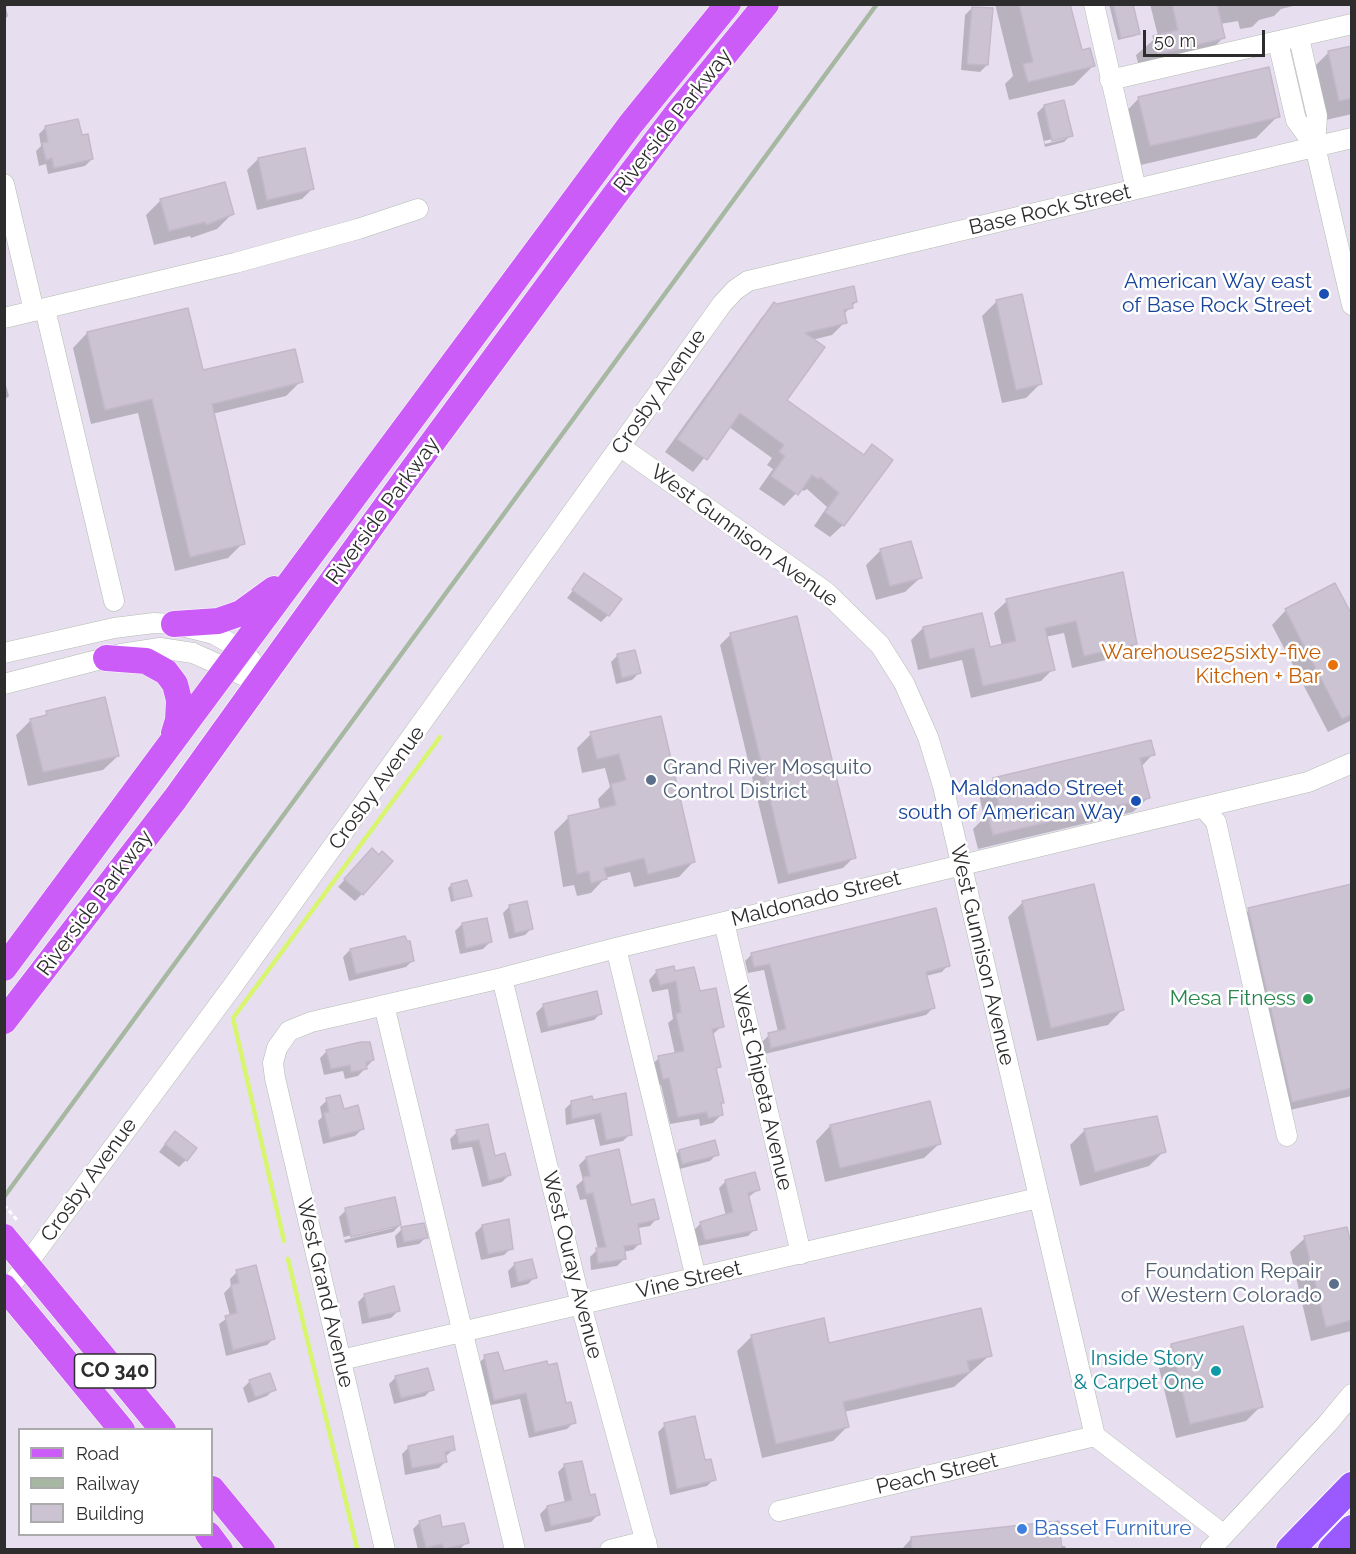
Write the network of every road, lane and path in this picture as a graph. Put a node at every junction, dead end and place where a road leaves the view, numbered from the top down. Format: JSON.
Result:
{"nodes":[{"id":1,"x":728,"y":4,"type":"edge"},
{"id":2,"x":766,"y":4,"type":"edge"},
{"id":3,"x":1094,"y":4,"type":"edge"},
{"id":4,"x":1352,"y":24,"type":"edge"},
{"id":5,"x":1299,"y":38,"type":"junction"},
{"id":6,"x":1278,"y":42,"type":"junction"},
{"id":7,"x":1110,"y":80,"type":"junction"},
{"id":8,"x":1352,"y":138,"type":"edge"},
{"id":9,"x":1315,"y":146,"type":"junction"},
{"id":10,"x":4,"y":184,"type":"edge"},
{"id":11,"x":1136,"y":189,"type":"junction"},
{"id":12,"x":418,"y":209,"type":"dead end"},
{"id":13,"x":748,"y":281,"type":"joint"},
{"id":14,"x":1352,"y":305,"type":"edge"},
{"id":15,"x":39,"y":310,"type":"junction"},
{"id":16,"x":4,"y":318,"type":"edge"},
{"id":17,"x":621,"y":447,"type":"junction"},
{"id":18,"x":304,"y":563,"type":"junction"},
{"id":19,"x":114,"y":601,"type":"dead end"},
{"id":20,"x":174,"y":624,"type":"junction"},
{"id":21,"x":4,"y":652,"type":"edge"},
{"id":22,"x":106,"y":658,"type":"junction"},
{"id":23,"x":233,"y":658,"type":"junction"},
{"id":24,"x":262,"y":680,"type":"junction"},
{"id":25,"x":4,"y":684,"type":"edge"},
{"id":26,"x":171,"y":741,"type":"junction"},
{"id":27,"x":1352,"y":763,"type":"edge"},
{"id":28,"x":1203,"y":807,"type":"junction"},
{"id":29,"x":961,"y":864,"type":"junction"},
{"id":30,"x":723,"y":922,"type":"junction"},
{"id":31,"x":616,"y":948,"type":"junction"},
{"id":32,"x":4,"y":968,"type":"edge"},
{"id":33,"x":502,"y":978,"type":"junction"},
{"id":34,"x":384,"y":1005,"type":"junction"},
{"id":35,"x":4,"y":1021,"type":"edge"},
{"id":36,"x":283,"y":1038,"type":"joint"},
{"id":37,"x":1287,"y":1136,"type":"dead end"},
{"id":38,"x":1038,"y":1198,"type":"junction"},
{"id":39,"x":4,"y":1237,"type":"edge"},
{"id":40,"x":801,"y":1254,"type":"junction"},
{"id":41,"x":696,"y":1278,"type":"junction"},
{"id":42,"x":4,"y":1287,"type":"edge"},
{"id":43,"x":4,"y":1295,"type":"edge"},
{"id":44,"x":581,"y":1305,"type":"junction"},
{"id":45,"x":463,"y":1332,"type":"junction"},
{"id":46,"x":340,"y":1360,"type":"junction"},
{"id":47,"x":1352,"y":1394,"type":"edge"},
{"id":48,"x":120,"y":1428,"type":"edge"},
{"id":49,"x":161,"y":1428,"type":"edge"},
{"id":50,"x":1095,"y":1436,"type":"junction"},
{"id":51,"x":1352,"y":1486,"type":"edge"},
{"id":52,"x":213,"y":1490,"type":"edge"},
{"id":53,"x":778,"y":1511,"type":"dead end"},
{"id":54,"x":1352,"y":1529,"type":"edge"},
{"id":55,"x":1224,"y":1535,"type":"junction"},
{"id":56,"x":210,"y":1536,"type":"edge"},
{"id":57,"x":647,"y":1545,"type":"edge"},
{"id":58,"x":220,"y":1550,"type":"edge"},
{"id":59,"x":261,"y":1550,"type":"edge"},
{"id":60,"x":385,"y":1550,"type":"edge"},
{"id":61,"x":515,"y":1550,"type":"edge"},
{"id":62,"x":610,"y":1550,"type":"edge"},
{"id":63,"x":1210,"y":1550,"type":"edge"},
{"id":64,"x":1290,"y":1550,"type":"edge"},
{"id":65,"x":1332,"y":1550,"type":"edge"}],
"edges":[{"from":1,"to":18,"type":"main road","name":"Riverside Parkway"},
{"from":2,"to":24,"type":"main road","name":"Riverside Parkway"},
{"from":3,"to":7,"type":"street"},
{"from":4,"to":5,"type":"street"},
{"from":5,"to":6,"type":"street"},
{"from":5,"to":9,"type":"street"},
{"from":6,"to":7,"type":"street"},
{"from":6,"to":9,"type":"street"},
{"from":7,"to":11,"type":"street"},
{"from":8,"to":9,"type":"street","name":"Base Rock Street"},
{"from":9,"to":11,"type":"street","name":"Base Rock Street"},
{"from":9,"to":14,"type":"street"},
{"from":10,"to":15,"type":"street"},
{"from":11,"to":13,"type":"street","name":"Base Rock Street"},
{"from":12,"to":15,"type":"street"},
{"from":13,"to":17,"type":"street","name":"Crosby Avenue"},
{"from":15,"to":16,"type":"street"},
{"from":15,"to":19,"type":"street"},
{"from":17,"to":29,"type":"street","name":"West Gunnison Avenue"},
{"from":17,"to":43,"type":"street","name":"Crosby Avenue"},
{"from":18,"to":20,"type":"main road"},
{"from":18,"to":23,"type":"main road","name":"Riverside Parkway"},
{"from":20,"to":21,"type":"street"},
{"from":20,"to":23,"type":"street"},
{"from":22,"to":23,"type":"street"},
{"from":22,"to":25,"type":"street"},
{"from":22,"to":26,"type":"main road"},
{"from":23,"to":24,"type":"street"},
{"from":23,"to":26,"type":"main road","name":"Riverside Parkway"},
{"from":24,"to":35,"type":"main road","name":"Riverside Parkway"},
{"from":26,"to":32,"type":"main road","name":"Riverside Parkway"},
{"from":27,"to":28,"type":"street","name":"Maldonado Street"},
{"from":28,"to":29,"type":"street","name":"Maldonado Street"},
{"from":28,"to":37,"type":"street"},
{"from":29,"to":30,"type":"street","name":"Maldonado Street"},
{"from":29,"to":38,"type":"street","name":"West Gunnison Avenue"},
{"from":30,"to":31,"type":"street","name":"Maldonado Street"},
{"from":30,"to":40,"type":"street","name":"West Chipeta Avenue"},
{"from":31,"to":33,"type":"street","name":"Maldonado Street"},
{"from":31,"to":41,"type":"street"},
{"from":33,"to":34,"type":"street","name":"Maldonado Street"},
{"from":33,"to":44,"type":"street","name":"West Ouray Avenue"},
{"from":34,"to":36,"type":"street","name":"Maldonado Street"},
{"from":34,"to":45,"type":"street"},
{"from":36,"to":46,"type":"street","name":"West Grand Avenue"},
{"from":38,"to":40,"type":"street","name":"Vine Street"},
{"from":38,"to":50,"type":"street","name":"West Gunnison Avenue"},
{"from":39,"to":49,"type":"main road","number":"CO 340","bridge":true},
{"from":40,"to":41,"type":"street","name":"Vine Street"},
{"from":41,"to":44,"type":"street","name":"Vine Street"},
{"from":42,"to":48,"type":"main road","number":"CO 340","bridge":true},
{"from":44,"to":45,"type":"street","name":"Vine Street"},
{"from":44,"to":57,"type":"street","name":"West Ouray Avenue"},
{"from":45,"to":46,"type":"street","name":"Vine Street"},
{"from":45,"to":61,"type":"street"},
{"from":46,"to":60,"type":"street","name":"West Grand Avenue"},
{"from":47,"to":55,"type":"street"},
{"from":50,"to":53,"type":"street","name":"Peach Street"},
{"from":50,"to":55,"type":"street"},
{"from":51,"to":64,"type":"highway"},
{"from":52,"to":59,"type":"main road"},
{"from":54,"to":65,"type":"highway"},
{"from":55,"to":63,"type":"street"},
{"from":56,"to":58,"type":"main road"},
{"from":57,"to":62,"type":"street"}]}
